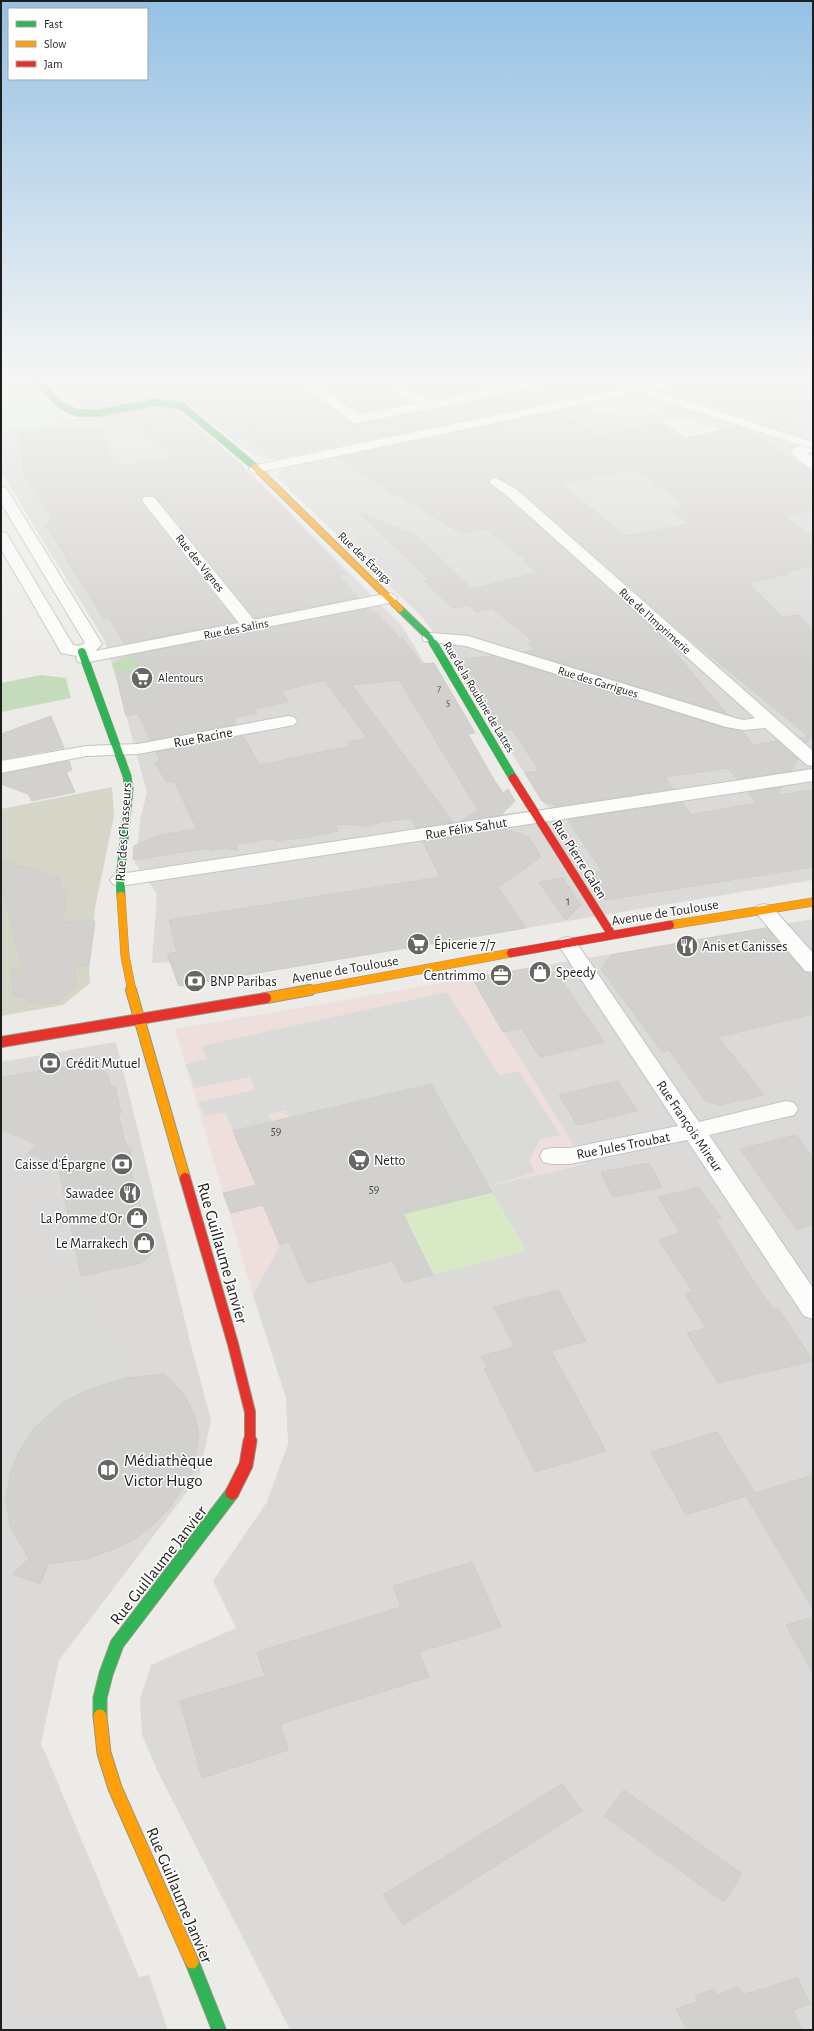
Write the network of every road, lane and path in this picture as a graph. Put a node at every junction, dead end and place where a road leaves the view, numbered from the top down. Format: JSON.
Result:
{"nodes":[{"id":1,"x":263,"y":475,"type":"edge"},
{"id":2,"x":496,"y":482,"type":"dead end"},
{"id":3,"x":1,"y":491,"type":"edge"},
{"id":4,"x":149,"y":500,"type":"dead end"},
{"id":5,"x":1,"y":536,"type":"edge"},
{"id":6,"x":389,"y":598,"type":"junction"},
{"id":7,"x":250,"y":626,"type":"junction"},
{"id":8,"x":430,"y":638,"type":"junction"},
{"id":9,"x":83,"y":655,"type":"junction"},
{"id":10,"x":288,"y":721,"type":"dead end"},
{"id":11,"x":767,"y":722,"type":"junction"},
{"id":12,"x":117,"y":747,"type":"junction"},
{"id":13,"x":813,"y":761,"type":"edge"},
{"id":14,"x":1,"y":767,"type":"edge"},
{"id":15,"x":813,"y":775,"type":"edge"},
{"id":16,"x":537,"y":818,"type":"junction"},
{"id":17,"x":120,"y":880,"type":"junction"},
{"id":18,"x":813,"y":902,"type":"edge"},
{"id":19,"x":764,"y":910,"type":"junction"},
{"id":20,"x":612,"y":935,"type":"junction"},
{"id":21,"x":567,"y":943,"type":"junction"},
{"id":22,"x":813,"y":966,"type":"edge"},
{"id":23,"x":139,"y":1019,"type":"junction"},
{"id":24,"x":1,"y":1042,"type":"edge"},
{"id":25,"x":786,"y":1109,"type":"dead end"},
{"id":26,"x":694,"y":1131,"type":"junction"},
{"id":27,"x":552,"y":1156,"type":"dead end"},
{"id":28,"x":813,"y":1309,"type":"edge"},
{"id":29,"x":219,"y":2030,"type":"edge"}],
"edges":[{"from":1,"to":6,"type":"street","name":"Rue des Étangs"},
{"from":2,"to":11,"type":"street","name":"Rue de l'Imprimerie"},
{"from":3,"to":9,"type":"street"},
{"from":4,"to":7,"type":"street","name":"Rue des Vignes"},
{"from":5,"to":9,"type":"street"},
{"from":6,"to":7,"type":"street","name":"Rue des Salins"},
{"from":6,"to":8,"type":"street","name":"Rue de la Roubine de Lattes"},
{"from":7,"to":9,"type":"street","name":"Rue des Salins"},
{"from":8,"to":11,"type":"street","name":"Rue des Garrigues"},
{"from":8,"to":16,"type":"street","name":"Rue de la Roubine de Lattes"},
{"from":9,"to":12,"type":"street","name":"Rue des Chasseurs"},
{"from":10,"to":12,"type":"street","name":"Rue Racine"},
{"from":11,"to":13,"type":"street","name":"Rue de l'Imprimerie"},
{"from":12,"to":14,"type":"street","name":"Rue Racine"},
{"from":12,"to":17,"type":"street","name":"Rue des Chasseurs"},
{"from":15,"to":16,"type":"street","name":"Rue Félix Sahut"},
{"from":16,"to":17,"type":"street","name":"Rue Félix Sahut"},
{"from":16,"to":20,"type":"street","name":"Rue Pierre Galen"},
{"from":17,"to":23,"type":"street","name":"Rue des Chasseurs"},
{"from":18,"to":19,"type":"street","name":"Avenue de Toulouse"},
{"from":19,"to":20,"type":"street","name":"Avenue de Toulouse"},
{"from":19,"to":22,"type":"street"},
{"from":20,"to":21,"type":"street","name":"Avenue de Toulouse"},
{"from":21,"to":23,"type":"street","name":"Avenue de Toulouse"},
{"from":21,"to":26,"type":"street","name":"Rue François Mireur"},
{"from":23,"to":24,"type":"street","name":"Avenue de Toulouse"},
{"from":23,"to":29,"type":"street","name":"Rue Guillaume Janvier"},
{"from":25,"to":26,"type":"street","name":"Rue Jules Troubat"},
{"from":26,"to":27,"type":"street","name":"Rue Jules Troubat"},
{"from":26,"to":28,"type":"street","name":"Rue François Mireur"}]}
